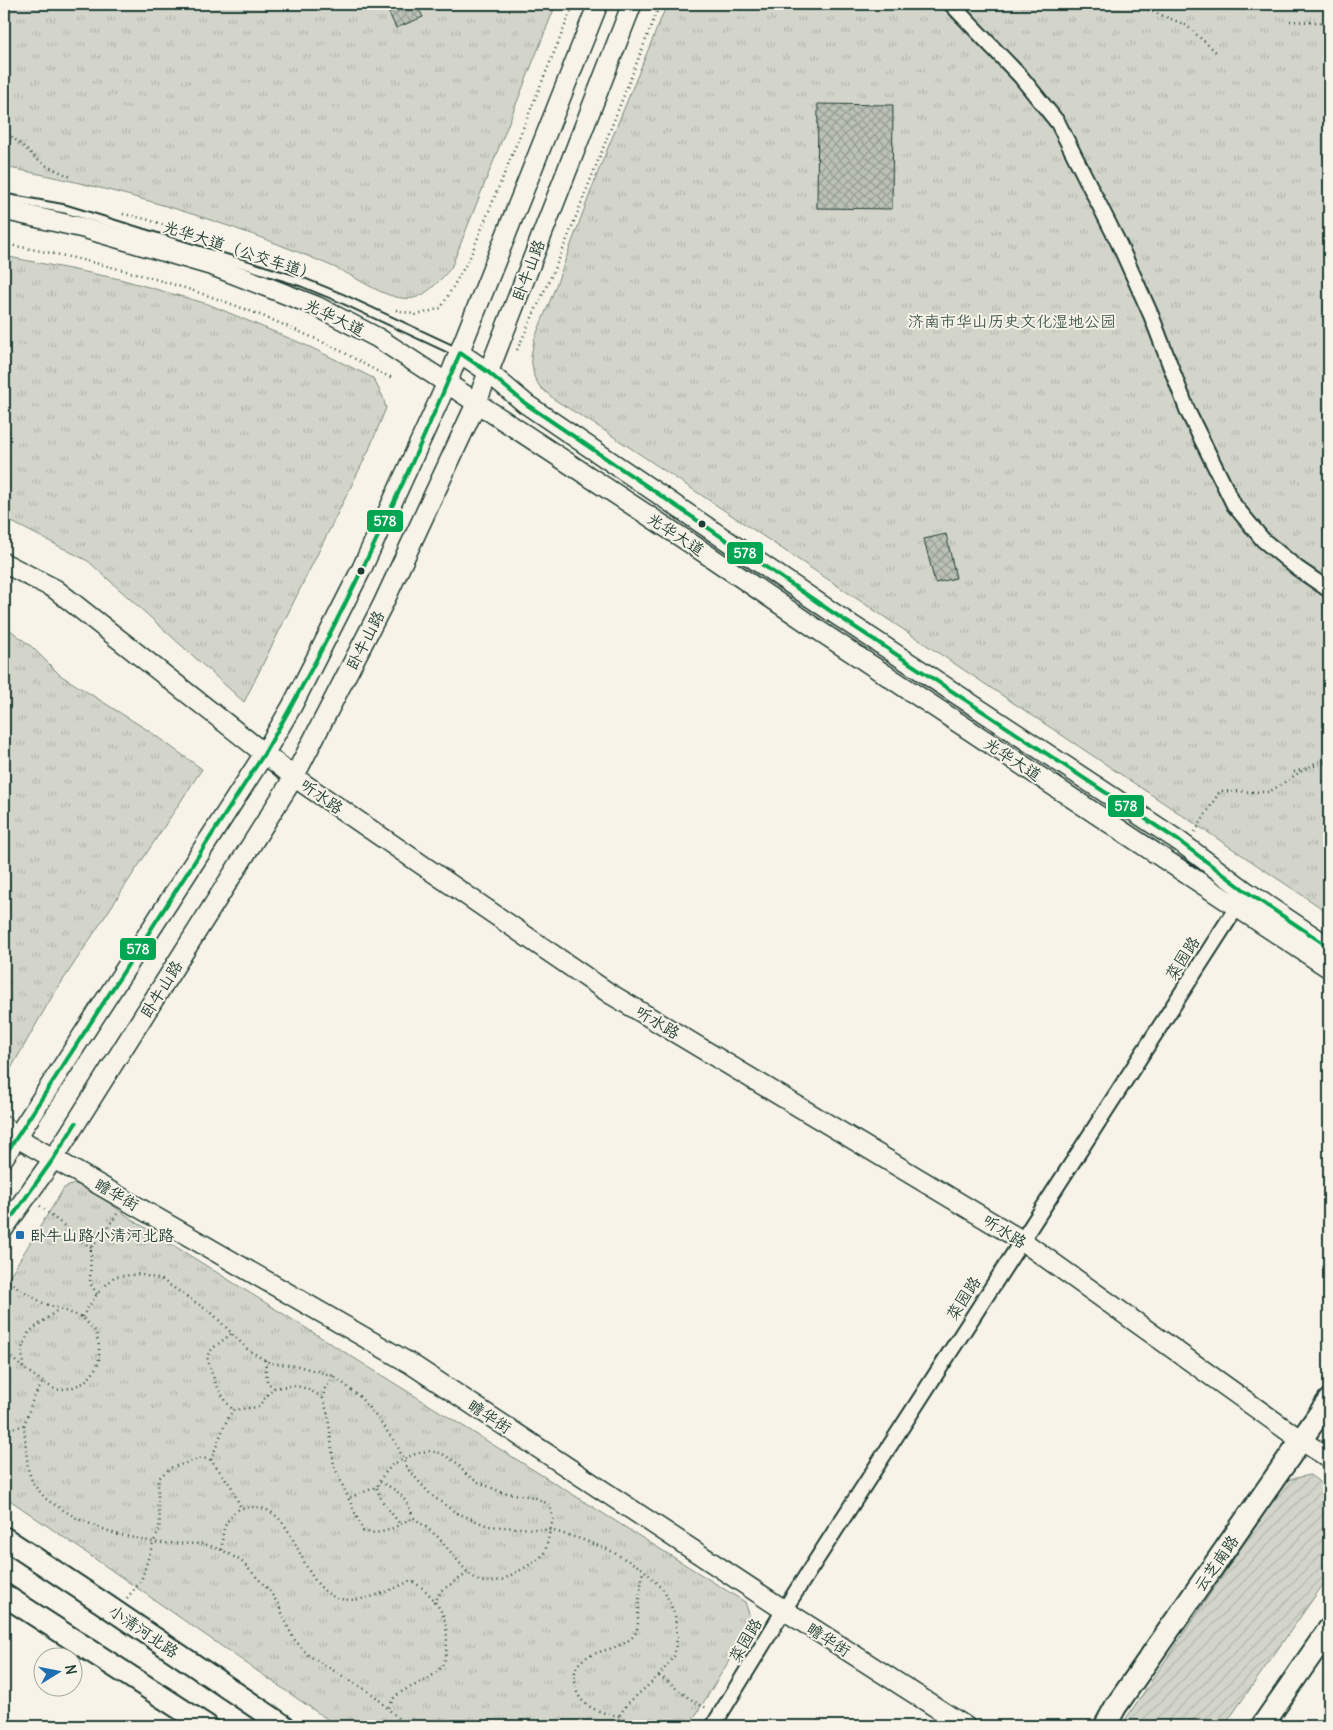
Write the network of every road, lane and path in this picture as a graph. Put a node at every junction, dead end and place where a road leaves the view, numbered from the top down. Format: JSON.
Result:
{"nodes":[{"id":1,"x":574,"y":4,"type":"edge"},
{"id":2,"x":598,"y":4,"type":"edge"},
{"id":3,"x":632,"y":4,"type":"edge"},
{"id":4,"x":660,"y":4,"type":"edge"},
{"id":5,"x":951,"y":4,"type":"edge"},
{"id":6,"x":1134,"y":4,"type":"edge"},
{"id":7,"x":1290,"y":21,"type":"dead end"},
{"id":8,"x":1329,"y":23,"type":"edge"},
{"id":9,"x":1216,"y":52,"type":"dead end"},
{"id":10,"x":4,"y":130,"type":"edge"},
{"id":11,"x":72,"y":177,"type":"dead end"},
{"id":12,"x":4,"y":198,"type":"edge"},
{"id":13,"x":4,"y":210,"type":"edge"},
{"id":14,"x":4,"y":244,"type":"edge"},
{"id":15,"x":417,"y":315,"type":"dead end"},
{"id":16,"x":460,"y":353,"type":"junction"},
{"id":17,"x":515,"y":354,"type":"dead end"},
{"id":18,"x":488,"y":372,"type":"junction"},
{"id":19,"x":393,"y":378,"type":"dead end"},
{"id":20,"x":447,"y":383,"type":"junction"},
{"id":21,"x":476,"y":404,"type":"junction"},
{"id":22,"x":4,"y":563,"type":"edge"},
{"id":23,"x":1329,"y":590,"type":"edge"},
{"id":24,"x":264,"y":754,"type":"junction"},
{"id":25,"x":1329,"y":760,"type":"edge"},
{"id":26,"x":1294,"y":772,"type":"dead end"},
{"id":27,"x":294,"y":776,"type":"junction"},
{"id":28,"x":1195,"y":832,"type":"dead end"},
{"id":29,"x":1242,"y":899,"type":"junction"},
{"id":30,"x":1329,"y":947,"type":"edge"},
{"id":31,"x":1329,"y":968,"type":"edge"},
{"id":32,"x":10,"y":1131,"type":"edge"},
{"id":33,"x":4,"y":1157,"type":"edge"},
{"id":34,"x":54,"y":1158,"type":"junction"},
{"id":35,"x":27,"y":1196,"type":"junction"},
{"id":36,"x":127,"y":1200,"type":"junction"},
{"id":37,"x":4,"y":1228,"type":"edge"},
{"id":38,"x":1021,"y":1240,"type":"junction"},
{"id":39,"x":91,"y":1248,"type":"junction"},
{"id":40,"x":4,"y":1279,"type":"edge"},
{"id":41,"x":97,"y":1294,"type":"junction"},
{"id":42,"x":59,"y":1309,"type":"junction"},
{"id":43,"x":82,"y":1317,"type":"junction"},
{"id":44,"x":231,"y":1334,"type":"junction"},
{"id":45,"x":4,"y":1351,"type":"edge"},
{"id":46,"x":265,"y":1360,"type":"junction"},
{"id":47,"x":23,"y":1368,"type":"junction"},
{"id":48,"x":334,"y":1376,"type":"junction"},
{"id":49,"x":43,"y":1382,"type":"junction"},
{"id":50,"x":273,"y":1388,"type":"junction"},
{"id":51,"x":323,"y":1398,"type":"junction"},
{"id":52,"x":1329,"y":1400,"type":"edge"},
{"id":53,"x":233,"y":1410,"type":"junction"},
{"id":54,"x":24,"y":1426,"type":"junction"},
{"id":55,"x":4,"y":1429,"type":"edge"},
{"id":56,"x":1302,"y":1441,"type":"junction"},
{"id":57,"x":1329,"y":1458,"type":"edge"},
{"id":58,"x":403,"y":1459,"type":"junction"},
{"id":59,"x":211,"y":1460,"type":"junction"},
{"id":60,"x":380,"y":1482,"type":"junction"},
{"id":61,"x":377,"y":1487,"type":"junction"},
{"id":62,"x":349,"y":1498,"type":"junction"},
{"id":63,"x":241,"y":1508,"type":"junction"},
{"id":64,"x":413,"y":1517,"type":"junction"},
{"id":65,"x":400,"y":1524,"type":"junction"},
{"id":66,"x":550,"y":1530,"type":"junction"},
{"id":67,"x":4,"y":1538,"type":"edge"},
{"id":68,"x":153,"y":1542,"type":"junction"},
{"id":69,"x":222,"y":1550,"type":"junction"},
{"id":70,"x":643,"y":1569,"type":"junction"},
{"id":71,"x":468,"y":1573,"type":"junction"},
{"id":72,"x":4,"y":1595,"type":"edge"},
{"id":73,"x":434,"y":1603,"type":"junction"},
{"id":74,"x":784,"y":1610,"type":"junction"},
{"id":75,"x":117,"y":1612,"type":"junction"},
{"id":76,"x":1329,"y":1629,"type":"edge"},
{"id":77,"x":659,"y":1676,"type":"junction"},
{"id":78,"x":388,"y":1708,"type":"junction"},
{"id":79,"x":619,"y":1716,"type":"junction"},
{"id":80,"x":716,"y":1720,"type":"edge"},
{"id":81,"x":207,"y":1726,"type":"edge"},
{"id":82,"x":284,"y":1726,"type":"edge"},
{"id":83,"x":406,"y":1726,"type":"edge"},
{"id":84,"x":619,"y":1726,"type":"edge"},
{"id":85,"x":965,"y":1726,"type":"edge"},
{"id":86,"x":1105,"y":1726,"type":"edge"},
{"id":87,"x":1262,"y":1726,"type":"edge"}],
"edges":[{"from":1,"to":15,"type":"path"},
{"from":2,"to":16,"type":"main road","name":"卧牛山路"},
{"from":3,"to":18,"type":"main road","name":"卧牛山路"},
{"from":4,"to":17,"type":"path"},
{"from":5,"to":23,"type":"street"},
{"from":6,"to":9,"type":"path"},
{"from":7,"to":8,"type":"path"},
{"from":10,"to":11,"type":"path"},
{"from":12,"to":16,"type":"lane","name":"光华大道（公交车道）"},
{"from":13,"to":20,"type":"main road","name":"光华大道"},
{"from":14,"to":19,"type":"path"},
{"from":16,"to":18,"type":"main road","name":"光华大道"},
{"from":16,"to":20,"type":"main road","name":"卧牛山路"},
{"from":18,"to":21,"type":"main road","name":"卧牛山路"},
{"from":18,"to":29,"type":"main road","name":"光华大道"},
{"from":20,"to":21,"type":"main road","name":"光华大道"},
{"from":20,"to":24,"type":"main road","name":"卧牛山路"},
{"from":21,"to":27,"type":"main road","name":"卧牛山路"},
{"from":21,"to":29,"type":"main road","name":"光华大道"},
{"from":22,"to":24,"type":"main road","name":"听水路"},
{"from":24,"to":27,"type":"main road","name":"听水路"},
{"from":24,"to":32,"type":"main road","name":"卧牛山路"},
{"from":25,"to":26,"type":"path"},
{"from":25,"to":28,"type":"path"},
{"from":27,"to":34,"type":"main road","name":"卧牛山路"},
{"from":27,"to":38,"type":"main road","name":"听水路"},
{"from":29,"to":30,"type":"main road","name":"光华大道"},
{"from":29,"to":31,"type":"main road","name":"光华大道"},
{"from":29,"to":38,"type":"street","name":"菜园路"},
{"from":32,"to":33,"type":"main road","name":"卧牛山路"},
{"from":32,"to":34,"type":"main road","name":"瞻华街"},
{"from":34,"to":35,"type":"main road","name":"卧牛山路"},
{"from":34,"to":36,"type":"main road","name":"瞻华街"},
{"from":35,"to":37,"type":"main road","name":"卧牛山路"},
{"from":35,"to":39,"type":"path"},
{"from":36,"to":39,"type":"path"},
{"from":36,"to":74,"type":"main road","name":"瞻华街"},
{"from":38,"to":56,"type":"main road","name":"听水路"},
{"from":38,"to":74,"type":"street","name":"菜园路"},
{"from":39,"to":41,"type":"path"},
{"from":40,"to":42,"type":"path"},
{"from":41,"to":43,"type":"path"},
{"from":41,"to":44,"type":"path"},
{"from":42,"to":43,"type":"path"},
{"from":42,"to":47,"type":"path"},
{"from":43,"to":49,"type":"path"},
{"from":44,"to":46,"type":"path"},
{"from":44,"to":53,"type":"path"},
{"from":45,"to":47,"type":"path"},
{"from":46,"to":48,"type":"path"},
{"from":46,"to":50,"type":"path"},
{"from":47,"to":49,"type":"path"},
{"from":48,"to":51,"type":"path"},
{"from":48,"to":58,"type":"path"},
{"from":49,"to":54,"type":"path"},
{"from":50,"to":51,"type":"path"},
{"from":50,"to":53,"type":"path"},
{"from":51,"to":62,"type":"path"},
{"from":52,"to":56,"type":"main road","name":"云芝南路"},
{"from":53,"to":59,"type":"path"},
{"from":54,"to":55,"type":"path"},
{"from":54,"to":68,"type":"path"},
{"from":56,"to":57,"type":"main road","name":"听水路"},
{"from":56,"to":86,"type":"main road","name":"云芝南路"},
{"from":58,"to":60,"type":"path"},
{"from":58,"to":66,"type":"path"},
{"from":58,"to":66,"type":"path"},
{"from":59,"to":63,"type":"path"},
{"from":59,"to":68,"type":"path"},
{"from":60,"to":61,"type":"path"},
{"from":60,"to":64,"type":"path"},
{"from":61,"to":62,"type":"path"},
{"from":61,"to":65,"type":"path"},
{"from":62,"to":65,"type":"path"},
{"from":63,"to":69,"type":"path"},
{"from":63,"to":73,"type":"path"},
{"from":64,"to":65,"type":"path"},
{"from":64,"to":71,"type":"path"},
{"from":66,"to":70,"type":"path"},
{"from":66,"to":71,"type":"path"},
{"from":67,"to":75,"type":"main road","name":"小清河北路"},
{"from":68,"to":69,"type":"path"},
{"from":68,"to":75,"type":"path"},
{"from":69,"to":78,"type":"path"},
{"from":70,"to":77,"type":"path"},
{"from":70,"to":79,"type":"path"},
{"from":71,"to":73,"type":"path"},
{"from":72,"to":81,"type":"main road"},
{"from":73,"to":78,"type":"path"},
{"from":74,"to":80,"type":"street","name":"菜园路"},
{"from":74,"to":85,"type":"main road","name":"瞻华街"},
{"from":75,"to":82,"type":"main road","name":"小清河北路"},
{"from":76,"to":87,"type":"main road"},
{"from":77,"to":79,"type":"path"},
{"from":77,"to":80,"type":"path"},
{"from":78,"to":83,"type":"path"},
{"from":79,"to":84,"type":"path"}]}
